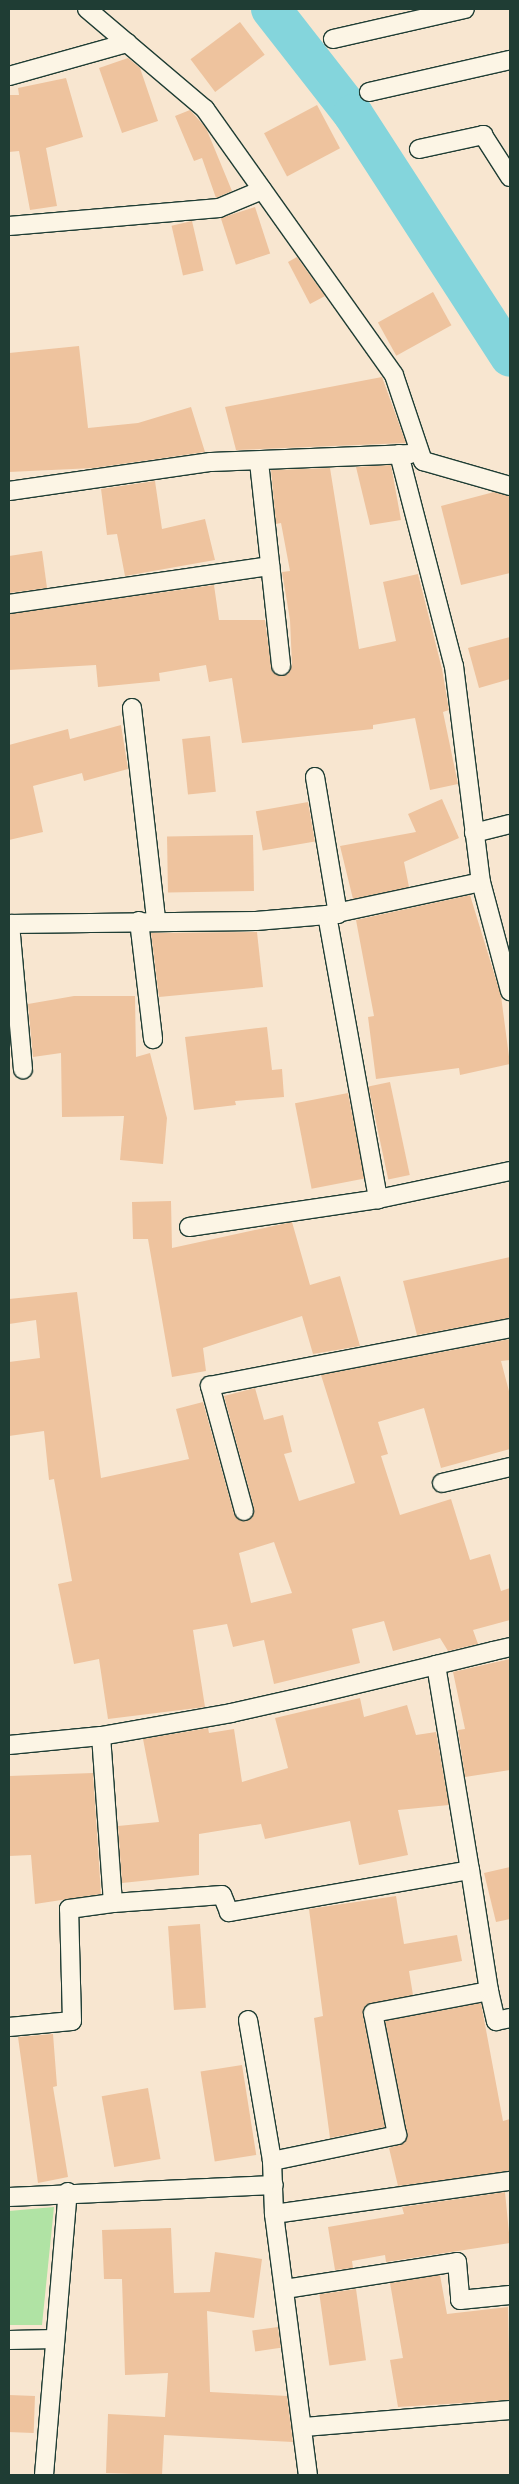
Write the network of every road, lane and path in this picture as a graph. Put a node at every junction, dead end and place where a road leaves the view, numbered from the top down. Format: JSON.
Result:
{"nodes":[{"id":1,"x":87,"y":9,"type":"edge"},
{"id":2,"x":465,"y":9,"type":"edge"},
{"id":3,"x":333,"y":39,"type":"dead end"},
{"id":4,"x":127,"y":43,"type":"junction"},
{"id":5,"x":510,"y":60,"type":"edge"},
{"id":6,"x":9,"y":76,"type":"edge"},
{"id":7,"x":369,"y":92,"type":"dead end"},
{"id":8,"x":419,"y":149,"type":"dead end"},
{"id":9,"x":510,"y":177,"type":"edge"},
{"id":10,"x":262,"y":190,"type":"junction"},
{"id":11,"x":9,"y":226,"type":"edge"},
{"id":12,"x":399,"y":454,"type":"junction"},
{"id":13,"x":419,"y":454,"type":"junction"},
{"id":14,"x":259,"y":462,"type":"junction"},
{"id":15,"x":510,"y":486,"type":"edge"},
{"id":16,"x":9,"y":491,"type":"edge"},
{"id":17,"x":270,"y":566,"type":"junction"},
{"id":18,"x":9,"y":604,"type":"edge"},
{"id":19,"x":281,"y":666,"type":"dead end"},
{"id":20,"x":132,"y":708,"type":"dead end"},
{"id":21,"x":315,"y":778,"type":"dead end"},
{"id":22,"x":510,"y":824,"type":"edge"},
{"id":23,"x":474,"y":833,"type":"junction"},
{"id":24,"x":481,"y":882,"type":"junction"},
{"id":25,"x":333,"y":915,"type":"junction"},
{"id":26,"x":147,"y":920,"type":"junction"},
{"id":27,"x":9,"y":924,"type":"edge"},
{"id":28,"x":510,"y":991,"type":"edge"},
{"id":29,"x":153,"y":1039,"type":"dead end"},
{"id":30,"x":23,"y":1069,"type":"dead end"},
{"id":31,"x":510,"y":1171,"type":"edge"},
{"id":32,"x":378,"y":1199,"type":"junction"},
{"id":33,"x":189,"y":1226,"type":"dead end"},
{"id":34,"x":510,"y":1328,"type":"edge"},
{"id":35,"x":510,"y":1467,"type":"edge"},
{"id":36,"x":442,"y":1483,"type":"dead end"},
{"id":37,"x":244,"y":1511,"type":"dead end"},
{"id":38,"x":510,"y":1647,"type":"edge"},
{"id":39,"x":436,"y":1665,"type":"junction"},
{"id":40,"x":101,"y":1736,"type":"junction"},
{"id":41,"x":9,"y":1745,"type":"edge"},
{"id":42,"x":470,"y":1870,"type":"junction"},
{"id":43,"x":113,"y":1904,"type":"junction"},
{"id":44,"x":488,"y":1991,"type":"junction"},
{"id":45,"x":510,"y":2018,"type":"edge"},
{"id":46,"x":248,"y":2020,"type":"dead end"},
{"id":47,"x":9,"y":2027,"type":"edge"},
{"id":48,"x":272,"y":2161,"type":"junction"},
{"id":49,"x":510,"y":2181,"type":"edge"},
{"id":50,"x":274,"y":2185,"type":"junction"},
{"id":51,"x":68,"y":2192,"type":"junction"},
{"id":52,"x":9,"y":2197,"type":"edge"},
{"id":53,"x":274,"y":2214,"type":"junction"},
{"id":54,"x":285,"y":2289,"type":"junction"},
{"id":55,"x":510,"y":2295,"type":"edge"},
{"id":56,"x":55,"y":2339,"type":"junction"},
{"id":57,"x":9,"y":2340,"type":"edge"},
{"id":58,"x":510,"y":2410,"type":"edge"},
{"id":59,"x":304,"y":2427,"type":"junction"},
{"id":60,"x":44,"y":2475,"type":"edge"},
{"id":61,"x":308,"y":2475,"type":"edge"}],
"edges":[{"from":1,"to":4,"type":"street"},
{"from":2,"to":3,"type":"street"},
{"from":4,"to":6,"type":"street"},
{"from":4,"to":10,"type":"street"},
{"from":5,"to":7,"type":"street"},
{"from":8,"to":9,"type":"street"},
{"from":10,"to":11,"type":"street"},
{"from":10,"to":13,"type":"street"},
{"from":12,"to":13,"type":"street"},
{"from":12,"to":14,"type":"street"},
{"from":12,"to":23,"type":"street"},
{"from":13,"to":15,"type":"street"},
{"from":14,"to":16,"type":"street"},
{"from":14,"to":17,"type":"street"},
{"from":17,"to":18,"type":"street"},
{"from":17,"to":19,"type":"street"},
{"from":20,"to":26,"type":"street"},
{"from":21,"to":25,"type":"street"},
{"from":22,"to":23,"type":"street"},
{"from":23,"to":24,"type":"street"},
{"from":24,"to":25,"type":"street"},
{"from":24,"to":28,"type":"street"},
{"from":25,"to":26,"type":"street"},
{"from":25,"to":32,"type":"street"},
{"from":26,"to":27,"type":"street"},
{"from":26,"to":29,"type":"street"},
{"from":27,"to":30,"type":"street"},
{"from":31,"to":32,"type":"street"},
{"from":32,"to":33,"type":"street"},
{"from":34,"to":37,"type":"street"},
{"from":35,"to":36,"type":"street"},
{"from":38,"to":39,"type":"street"},
{"from":39,"to":40,"type":"street"},
{"from":39,"to":42,"type":"street"},
{"from":40,"to":41,"type":"street"},
{"from":40,"to":43,"type":"street"},
{"from":42,"to":43,"type":"street"},
{"from":42,"to":44,"type":"street"},
{"from":43,"to":47,"type":"street"},
{"from":44,"to":45,"type":"street"},
{"from":44,"to":48,"type":"street"},
{"from":46,"to":48,"type":"street"},
{"from":48,"to":50,"type":"street"},
{"from":49,"to":53,"type":"street"},
{"from":50,"to":51,"type":"street"},
{"from":50,"to":53,"type":"street"},
{"from":51,"to":52,"type":"street"},
{"from":51,"to":56,"type":"street"},
{"from":53,"to":54,"type":"street"},
{"from":54,"to":55,"type":"street"},
{"from":54,"to":59,"type":"street"},
{"from":56,"to":57,"type":"street"},
{"from":56,"to":60,"type":"street"},
{"from":58,"to":59,"type":"street"},
{"from":59,"to":61,"type":"street"}]}
